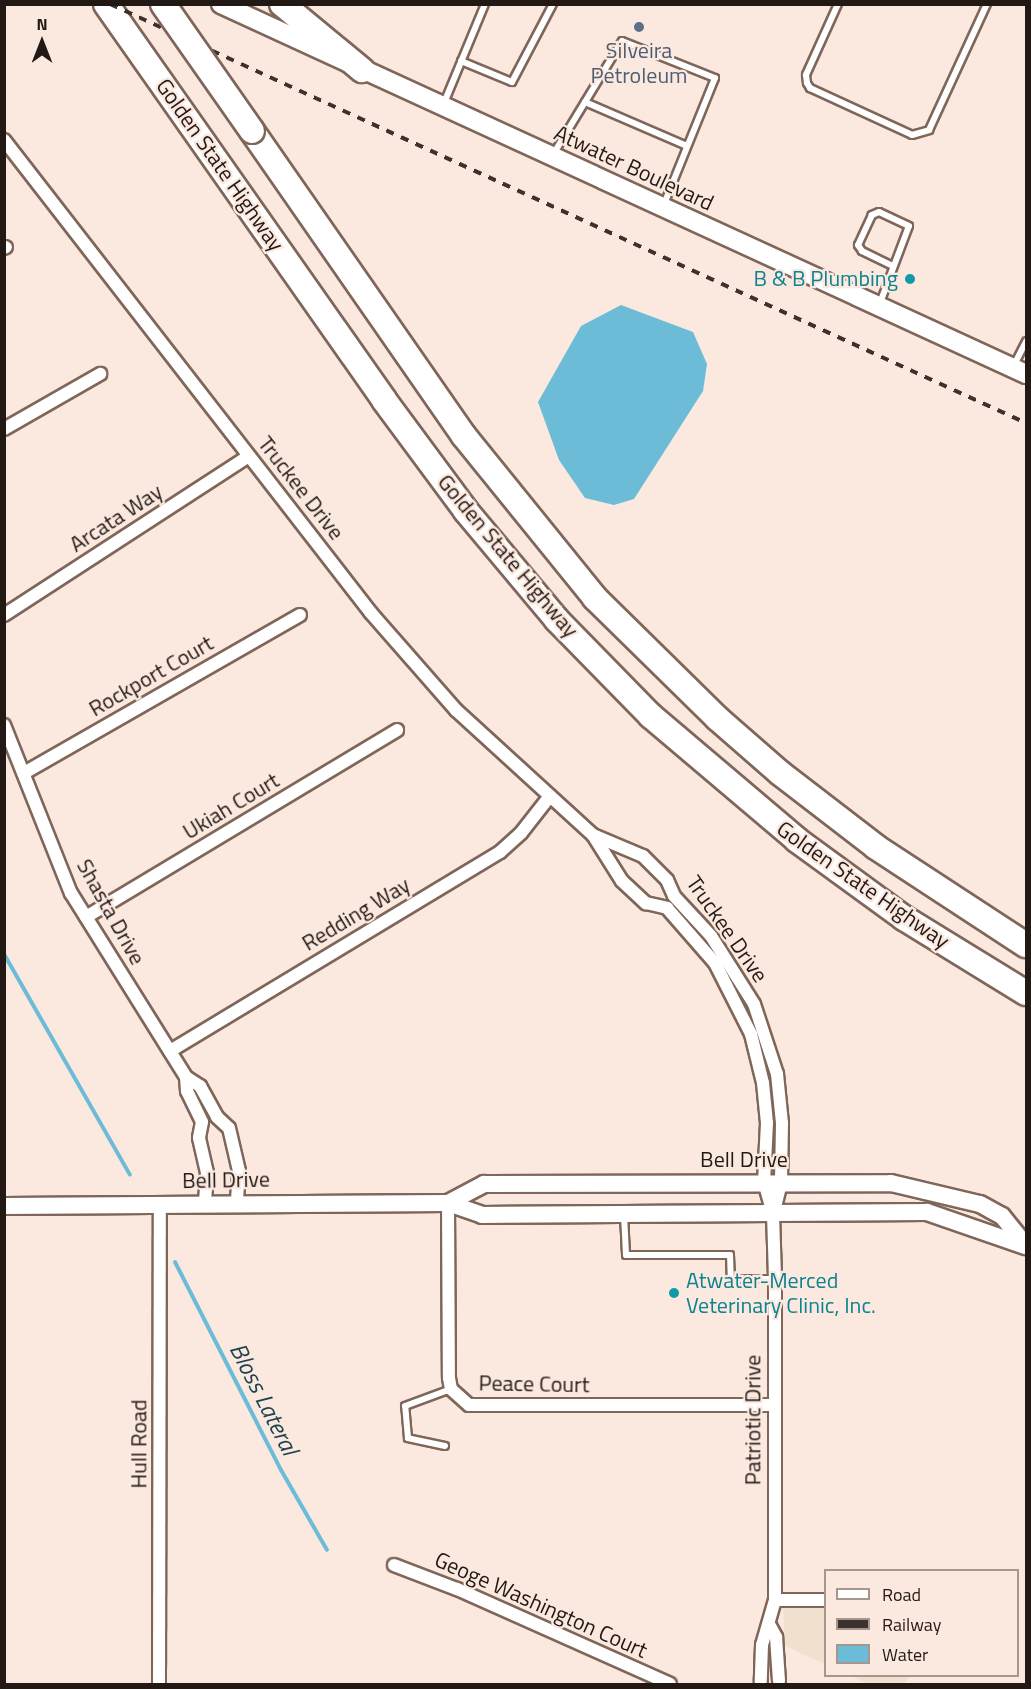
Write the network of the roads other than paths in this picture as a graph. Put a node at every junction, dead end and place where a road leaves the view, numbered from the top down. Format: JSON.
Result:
{"nodes":[{"id":1,"x":106,"y":4,"type":"edge"},
{"id":2,"x":163,"y":4,"type":"edge"},
{"id":3,"x":221,"y":4,"type":"edge"},
{"id":4,"x":282,"y":4,"type":"edge"},
{"id":5,"x":485,"y":4,"type":"edge"},
{"id":6,"x":554,"y":4,"type":"edge"},
{"id":7,"x":838,"y":4,"type":"edge"},
{"id":8,"x":987,"y":4,"type":"edge"},
{"id":9,"x":461,"y":61,"type":"junction"},
{"id":10,"x":362,"y":70,"type":"junction"},
{"id":11,"x":585,"y":102,"type":"junction"},
{"id":12,"x":442,"y":107,"type":"junction"},
{"id":13,"x":4,"y":140,"type":"edge"},
{"id":14,"x":687,"y":147,"type":"junction"},
{"id":15,"x":552,"y":157,"type":"junction"},
{"id":16,"x":663,"y":207,"type":"junction"},
{"id":17,"x":893,"y":266,"type":"junction"},
{"id":18,"x":879,"y":306,"type":"junction"},
{"id":19,"x":1026,"y":341,"type":"edge"},
{"id":20,"x":1020,"y":371,"type":"edge"},
{"id":21,"x":100,"y":374,"type":"dead end"},
{"id":22,"x":4,"y":429,"type":"edge"},
{"id":23,"x":249,"y":456,"type":"junction"},
{"id":24,"x":4,"y":615,"type":"edge"},
{"id":25,"x":300,"y":615,"type":"dead end"},
{"id":26,"x":4,"y":725,"type":"edge"},
{"id":27,"x":397,"y":730,"type":"dead end"},
{"id":28,"x":24,"y":773,"type":"junction"},
{"id":29,"x":550,"y":796,"type":"junction"},
{"id":30,"x":593,"y":835,"type":"junction"},
{"id":31,"x":643,"y":856,"type":"junction"},
{"id":32,"x":668,"y":880,"type":"junction"},
{"id":33,"x":622,"y":881,"type":"junction"},
{"id":34,"x":646,"y":903,"type":"junction"},
{"id":35,"x":86,"y":917,"type":"junction"},
{"id":36,"x":1026,"y":945,"type":"edge"},
{"id":37,"x":720,"y":960,"type":"junction"},
{"id":38,"x":1026,"y":993,"type":"edge"},
{"id":39,"x":170,"y":1051,"type":"junction"},
{"id":40,"x":771,"y":1053,"type":"junction"},
{"id":41,"x":756,"y":1056,"type":"junction"},
{"id":42,"x":186,"y":1077,"type":"junction"},
{"id":43,"x":217,"y":1117,"type":"junction"},
{"id":44,"x":202,"y":1122,"type":"junction"},
{"id":45,"x":764,"y":1182,"type":"junction"},
{"id":46,"x":781,"y":1183,"type":"junction"},
{"id":47,"x":205,"y":1202,"type":"junction"},
{"id":48,"x":237,"y":1202,"type":"junction"},
{"id":49,"x":160,"y":1203,"type":"junction"},
{"id":50,"x":448,"y":1203,"type":"junction"},
{"id":51,"x":4,"y":1206,"type":"edge"},
{"id":52,"x":773,"y":1214,"type":"junction"},
{"id":53,"x":624,"y":1215,"type":"junction"},
{"id":54,"x":1026,"y":1246,"type":"edge"},
{"id":55,"x":775,"y":1279,"type":"junction"},
{"id":56,"x":451,"y":1389,"type":"junction"},
{"id":57,"x":774,"y":1405,"type":"junction"},
{"id":58,"x":445,"y":1446,"type":"dead end"},
{"id":59,"x":394,"y":1565,"type":"dead end"},
{"id":60,"x":775,"y":1600,"type":"junction"},
{"id":61,"x":824,"y":1600,"type":"edge"},
{"id":62,"x":770,"y":1626,"type":"junction"},
{"id":63,"x":760,"y":1683,"type":"edge"},
{"id":64,"x":781,"y":1683,"type":"edge"},
{"id":65,"x":159,"y":1684,"type":"edge"},
{"id":66,"x":670,"y":1684,"type":"edge"}],
"edges":[{"from":1,"to":38,"type":"highway","name":"Golden State Highway"},
{"from":2,"to":36,"type":"highway","name":"Golden State Highway","bridge":true},
{"from":3,"to":10,"type":"main road","name":"Atwater Boulevard"},
{"from":4,"to":10,"type":"highway"},
{"from":5,"to":9,"type":"lane"},
{"from":6,"to":9,"type":"lane"},
{"from":7,"to":8,"type":"lane"},
{"from":9,"to":12,"type":"lane"},
{"from":10,"to":12,"type":"main road","name":"Atwater Boulevard"},
{"from":11,"to":14,"type":"lane"},
{"from":11,"to":14,"type":"lane"},
{"from":11,"to":15,"type":"lane"},
{"from":12,"to":15,"type":"main road","name":"Atwater Boulevard"},
{"from":13,"to":23,"type":"street","name":"Truckee Drive"},
{"from":14,"to":16,"type":"lane"},
{"from":15,"to":16,"type":"main road","name":"Atwater Boulevard"},
{"from":16,"to":18,"type":"main road","name":"Atwater Boulevard"},
{"from":17,"to":17,"type":"lane"},
{"from":17,"to":18,"type":"lane"},
{"from":18,"to":20,"type":"main road","name":"Atwater Boulevard"},
{"from":19,"to":20,"type":"lane"},
{"from":21,"to":22,"type":"street"},
{"from":23,"to":24,"type":"street","name":"Arcata Way"},
{"from":23,"to":29,"type":"street","name":"Truckee Drive"},
{"from":25,"to":28,"type":"street","name":"Rockport Court"},
{"from":26,"to":28,"type":"street","name":"Shasta Drive"},
{"from":27,"to":35,"type":"street","name":"Ukiah Court"},
{"from":28,"to":35,"type":"street","name":"Shasta Drive"},
{"from":29,"to":30,"type":"street","name":"Truckee Drive"},
{"from":29,"to":39,"type":"street","name":"Redding Way"},
{"from":30,"to":31,"type":"street","name":"Truckee Drive"},
{"from":30,"to":33,"type":"street","name":"Truckee Drive"},
{"from":31,"to":32,"type":"street","name":"Truckee Drive"},
{"from":31,"to":33,"type":"street"},
{"from":32,"to":34,"type":"street","name":"Truckee Drive"},
{"from":32,"to":37,"type":"street","name":"Truckee Drive"},
{"from":33,"to":34,"type":"street","name":"Truckee Drive"},
{"from":34,"to":37,"type":"street","name":"Truckee Drive"},
{"from":35,"to":39,"type":"street","name":"Shasta Drive"},
{"from":37,"to":40,"type":"street","name":"Truckee Drive"},
{"from":37,"to":41,"type":"street","name":"Truckee Drive"},
{"from":39,"to":42,"type":"street","name":"Shasta Drive"},
{"from":40,"to":41,"type":"street"},
{"from":40,"to":46,"type":"street","name":"Truckee Drive"},
{"from":41,"to":45,"type":"street","name":"Truckee Drive"},
{"from":42,"to":43,"type":"street","name":"Shasta Drive"},
{"from":42,"to":44,"type":"street","name":"Shasta Drive"},
{"from":43,"to":44,"type":"street"},
{"from":43,"to":48,"type":"street","name":"Shasta Drive"},
{"from":44,"to":47,"type":"street","name":"Shasta Drive"},
{"from":45,"to":46,"type":"street","name":"Bell Drive"},
{"from":45,"to":50,"type":"street","name":"Bell Drive"},
{"from":45,"to":52,"type":"street","name":"Truckee Drive"},
{"from":46,"to":52,"type":"street","name":"Truckee Drive"},
{"from":46,"to":54,"type":"street","name":"Bell Drive"},
{"from":47,"to":48,"type":"street","name":"Bell Drive"},
{"from":47,"to":49,"type":"street","name":"Bell Drive"},
{"from":48,"to":50,"type":"street","name":"Bell Drive"},
{"from":49,"to":51,"type":"street","name":"Bell Drive"},
{"from":49,"to":65,"type":"street","name":"Hull Road"},
{"from":50,"to":53,"type":"street","name":"Bell Drive"},
{"from":50,"to":56,"type":"street","name":"Peace Court"},
{"from":52,"to":53,"type":"street","name":"Bell Drive"},
{"from":52,"to":54,"type":"street","name":"Bell Drive"},
{"from":52,"to":55,"type":"street","name":"Patriotic Drive"},
{"from":53,"to":55,"type":"lane"},
{"from":55,"to":57,"type":"street","name":"Patriotic Drive"},
{"from":56,"to":57,"type":"street","name":"Peace Court"},
{"from":56,"to":58,"type":"lane"},
{"from":57,"to":60,"type":"street","name":"Patriotic Drive"},
{"from":59,"to":66,"type":"street","name":"Geoge Washington Court"},
{"from":60,"to":61,"type":"street"},
{"from":60,"to":62,"type":"street","name":"Patriotic Drive"},
{"from":62,"to":63,"type":"street","name":"Patriotic Drive"},
{"from":62,"to":64,"type":"street","name":"Patriotic Drive"},
{"from":63,"to":64,"type":"street"}]}
